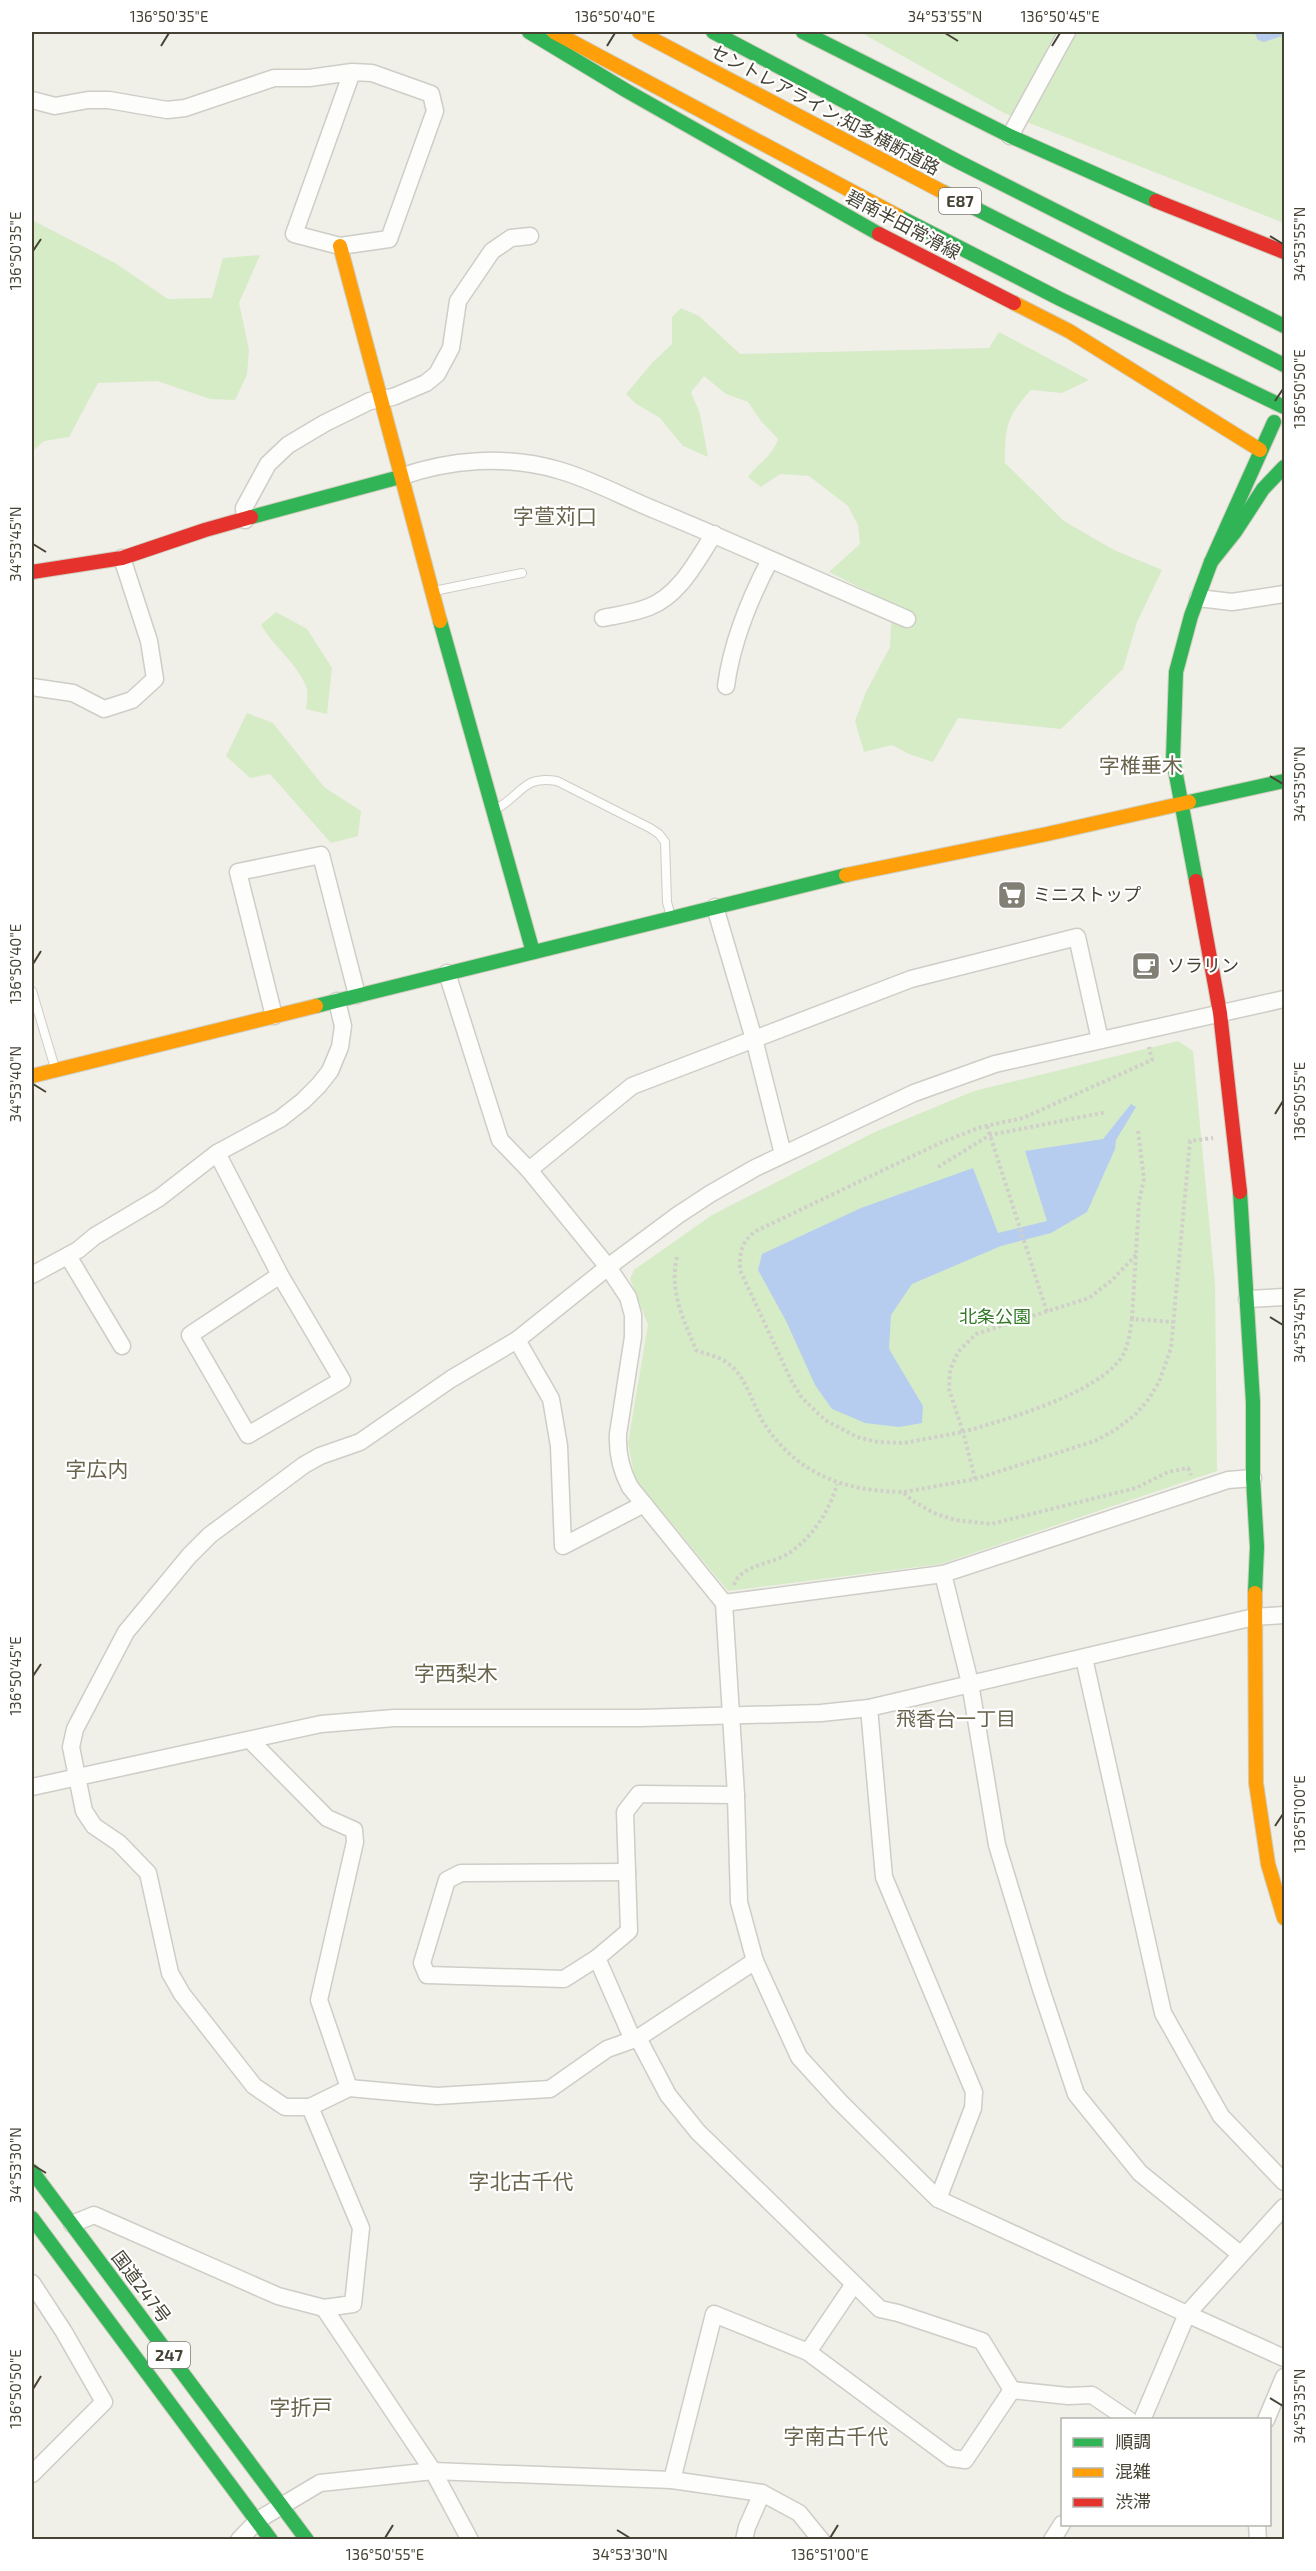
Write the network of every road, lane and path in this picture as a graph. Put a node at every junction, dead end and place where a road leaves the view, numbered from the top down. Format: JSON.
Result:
{"nodes":[{"id":1,"x":529,"y":32,"type":"edge"},
{"id":2,"x":554,"y":32,"type":"edge"},
{"id":3,"x":639,"y":32,"type":"edge"},
{"id":4,"x":712,"y":32,"type":"edge"},
{"id":5,"x":803,"y":32,"type":"edge"},
{"id":6,"x":1067,"y":32,"type":"edge"},
{"id":7,"x":352,"y":72,"type":"junction"},
{"id":8,"x":32,"y":100,"type":"edge"},
{"id":9,"x":1010,"y":136,"type":"junction"},
{"id":10,"x":530,"y":236,"type":"dead end"},
{"id":11,"x":340,"y":246,"type":"junction"},
{"id":12,"x":1284,"y":252,"type":"edge"},
{"id":13,"x":1284,"y":326,"type":"edge"},
{"id":14,"x":1284,"y":365,"type":"edge"},
{"id":15,"x":380,"y":399,"type":"junction"},
{"id":16,"x":1284,"y":406,"type":"edge"},
{"id":17,"x":1274,"y":422,"type":"dead end"},
{"id":18,"x":1260,"y":450,"type":"junction"},
{"id":19,"x":1284,"y":467,"type":"edge"},
{"id":20,"x":400,"y":477,"type":"junction"},
{"id":21,"x":245,"y":520,"type":"junction"},
{"id":22,"x":714,"y":534,"type":"junction"},
{"id":23,"x":122,"y":558,"type":"junction"},
{"id":24,"x":770,"y":560,"type":"junction"},
{"id":25,"x":1211,"y":562,"type":"junction"},
{"id":26,"x":32,"y":572,"type":"edge"},
{"id":27,"x":522,"y":573,"type":"dead end"},
{"id":28,"x":432,"y":591,"type":"junction"},
{"id":29,"x":1284,"y":594,"type":"edge"},
{"id":30,"x":1198,"y":598,"type":"junction"},
{"id":31,"x":603,"y":618,"type":"dead end"},
{"id":32,"x":907,"y":619,"type":"dead end"},
{"id":33,"x":726,"y":686,"type":"dead end"},
{"id":34,"x":32,"y":687,"type":"edge"},
{"id":35,"x":1284,"y":781,"type":"edge"},
{"id":36,"x":1181,"y":803,"type":"junction"},
{"id":37,"x":493,"y":810,"type":"junction"},
{"id":38,"x":715,"y":907,"type":"junction"},
{"id":39,"x":671,"y":918,"type":"junction"},
{"id":40,"x":533,"y":952,"type":"junction"},
{"id":41,"x":447,"y":973,"type":"junction"},
{"id":42,"x":32,"y":991,"type":"edge"},
{"id":43,"x":357,"y":995,"type":"junction"},
{"id":44,"x":1284,"y":999,"type":"edge"},
{"id":45,"x":337,"y":1001,"type":"junction"},
{"id":46,"x":1220,"y":1013,"type":"junction"},
{"id":47,"x":274,"y":1017,"type":"junction"},
{"id":48,"x":754,"y":1039,"type":"junction"},
{"id":49,"x":1100,"y":1040,"type":"junction"},
{"id":50,"x":1148,"y":1044,"type":"dead end"},
{"id":51,"x":55,"y":1070,"type":"junction"},
{"id":52,"x":32,"y":1076,"type":"edge"},
{"id":53,"x":1107,"y":1112,"type":"dead end"},
{"id":54,"x":987,"y":1126,"type":"junction"},
{"id":55,"x":1138,"y":1130,"type":"dead end"},
{"id":56,"x":990,"y":1135,"type":"junction"},
{"id":57,"x":1217,"y":1138,"type":"dead end"},
{"id":58,"x":218,"y":1153,"type":"junction"},
{"id":59,"x":783,"y":1154,"type":"junction"},
{"id":60,"x":938,"y":1167,"type":"dead end"},
{"id":61,"x":529,"y":1170,"type":"junction"},
{"id":62,"x":1136,"y":1255,"type":"junction"},
{"id":63,"x":68,"y":1256,"type":"junction"},
{"id":64,"x":677,"y":1257,"type":"dead end"},
{"id":65,"x":608,"y":1267,"type":"junction"},
{"id":66,"x":32,"y":1275,"type":"edge"},
{"id":67,"x":280,"y":1275,"type":"junction"},
{"id":68,"x":1284,"y":1297,"type":"edge"},
{"id":69,"x":1247,"y":1299,"type":"junction"},
{"id":70,"x":1047,"y":1312,"type":"junction"},
{"id":71,"x":1132,"y":1319,"type":"junction"},
{"id":72,"x":1173,"y":1322,"type":"junction"},
{"id":73,"x":517,"y":1340,"type":"junction"},
{"id":74,"x":122,"y":1346,"type":"dead end"},
{"id":75,"x":963,"y":1432,"type":"junction"},
{"id":76,"x":1253,"y":1478,"type":"junction"},
{"id":77,"x":975,"y":1479,"type":"junction"},
{"id":78,"x":837,"y":1484,"type":"junction"},
{"id":79,"x":1196,"y":1490,"type":"junction"},
{"id":80,"x":903,"y":1492,"type":"junction"},
{"id":81,"x":644,"y":1504,"type":"junction"},
{"id":82,"x":943,"y":1574,"type":"junction"},
{"id":83,"x":729,"y":1602,"type":"junction"},
{"id":84,"x":1284,"y":1615,"type":"edge"},
{"id":85,"x":1254,"y":1617,"type":"junction"},
{"id":86,"x":1084,"y":1658,"type":"junction"},
{"id":87,"x":970,"y":1683,"type":"junction"},
{"id":88,"x":869,"y":1708,"type":"junction"},
{"id":89,"x":730,"y":1714,"type":"junction"},
{"id":90,"x":250,"y":1740,"type":"junction"},
{"id":91,"x":76,"y":1776,"type":"junction"},
{"id":92,"x":32,"y":1787,"type":"edge"},
{"id":93,"x":736,"y":1795,"type":"junction"},
{"id":94,"x":627,"y":1872,"type":"junction"},
{"id":95,"x":1284,"y":1915,"type":"edge"},
{"id":96,"x":597,"y":1958,"type":"junction"},
{"id":97,"x":755,"y":1961,"type":"junction"},
{"id":98,"x":636,"y":2039,"type":"junction"},
{"id":99,"x":349,"y":2088,"type":"junction"},
{"id":100,"x":310,"y":2107,"type":"junction"},
{"id":101,"x":32,"y":2171,"type":"edge"},
{"id":102,"x":1284,"y":2182,"type":"edge"},
{"id":103,"x":938,"y":2199,"type":"junction"},
{"id":104,"x":1284,"y":2207,"type":"edge"},
{"id":105,"x":32,"y":2218,"type":"edge"},
{"id":106,"x":72,"y":2224,"type":"junction"},
{"id":107,"x":1240,"y":2254,"type":"junction"},
{"id":108,"x":32,"y":2283,"type":"edge"},
{"id":109,"x":854,"y":2284,"type":"junction"},
{"id":110,"x":324,"y":2308,"type":"junction"},
{"id":111,"x":1187,"y":2314,"type":"junction"},
{"id":112,"x":808,"y":2352,"type":"junction"},
{"id":113,"x":1284,"y":2358,"type":"edge"},
{"id":114,"x":1284,"y":2377,"type":"edge"},
{"id":115,"x":1012,"y":2390,"type":"junction"},
{"id":116,"x":1126,"y":2418,"type":"edge"},
{"id":117,"x":1143,"y":2418,"type":"edge"},
{"id":118,"x":1267,"y":2418,"type":"edge"},
{"id":119,"x":432,"y":2471,"type":"junction"},
{"id":120,"x":32,"y":2474,"type":"edge"},
{"id":121,"x":672,"y":2480,"type":"junction"},
{"id":122,"x":762,"y":2493,"type":"junction"},
{"id":123,"x":282,"y":2506,"type":"junction"},
{"id":124,"x":258,"y":2520,"type":"junction"},
{"id":125,"x":1061,"y":2526,"type":"edge"},
{"id":126,"x":239,"y":2540,"type":"edge"},
{"id":127,"x":271,"y":2540,"type":"edge"},
{"id":128,"x":307,"y":2540,"type":"edge"},
{"id":129,"x":470,"y":2540,"type":"edge"},
{"id":130,"x":744,"y":2540,"type":"edge"},
{"id":131,"x":821,"y":2540,"type":"edge"},
{"id":132,"x":1052,"y":2540,"type":"edge"}],
"edges":[{"from":1,"to":18,"type":"main road","name":"碧南半田常滑線"},
{"from":2,"to":16,"type":"main road"},
{"from":3,"to":14,"type":"main road","name":"セントレアライン;知多横断道路","number":"E87"},
{"from":4,"to":13,"type":"main road","name":"セントレアライン;知多横断道路","number":"E87"},
{"from":5,"to":9,"type":"main road"},
{"from":6,"to":9,"type":"street"},
{"from":7,"to":8,"type":"street"},
{"from":7,"to":11,"type":"street"},
{"from":7,"to":11,"type":"street"},
{"from":9,"to":12,"type":"main road"},
{"from":10,"to":15,"type":"street"},
{"from":11,"to":15,"type":"main road"},
{"from":15,"to":20,"type":"main road"},
{"from":15,"to":21,"type":"street"},
{"from":17,"to":18,"type":"main road"},
{"from":18,"to":25,"type":"main road"},
{"from":19,"to":25,"type":"main road"},
{"from":20,"to":21,"type":"main road"},
{"from":20,"to":22,"type":"street"},
{"from":20,"to":28,"type":"main road"},
{"from":21,"to":23,"type":"main road"},
{"from":22,"to":24,"type":"street"},
{"from":22,"to":31,"type":"street"},
{"from":23,"to":26,"type":"main road"},
{"from":23,"to":34,"type":"street"},
{"from":24,"to":32,"type":"street"},
{"from":24,"to":33,"type":"street"},
{"from":25,"to":30,"type":"main road"},
{"from":27,"to":28,"type":"lane"},
{"from":28,"to":37,"type":"main road"},
{"from":29,"to":30,"type":"street"},
{"from":30,"to":36,"type":"main road"},
{"from":35,"to":36,"type":"main road"},
{"from":36,"to":38,"type":"main road"},
{"from":36,"to":46,"type":"main road"},
{"from":37,"to":39,"type":"lane"},
{"from":37,"to":40,"type":"main road"},
{"from":38,"to":39,"type":"main road"},
{"from":38,"to":48,"type":"street"},
{"from":39,"to":40,"type":"main road"},
{"from":40,"to":41,"type":"main road"},
{"from":41,"to":43,"type":"main road"},
{"from":41,"to":61,"type":"street"},
{"from":42,"to":51,"type":"lane"},
{"from":43,"to":45,"type":"main road"},
{"from":43,"to":47,"type":"street"},
{"from":44,"to":46,"type":"street"},
{"from":45,"to":47,"type":"main road"},
{"from":45,"to":58,"type":"street"},
{"from":46,"to":49,"type":"street"},
{"from":46,"to":69,"type":"main road"},
{"from":47,"to":51,"type":"main road"},
{"from":48,"to":49,"type":"street"},
{"from":48,"to":59,"type":"street"},
{"from":48,"to":61,"type":"street"},
{"from":49,"to":59,"type":"street"},
{"from":50,"to":54,"type":"path"},
{"from":51,"to":52,"type":"main road"},
{"from":53,"to":56,"type":"path"},
{"from":54,"to":56,"type":"path"},
{"from":54,"to":75,"type":"path"},
{"from":55,"to":62,"type":"path"},
{"from":56,"to":60,"type":"path"},
{"from":56,"to":70,"type":"path"},
{"from":57,"to":72,"type":"path"},
{"from":58,"to":63,"type":"street"},
{"from":58,"to":67,"type":"street"},
{"from":59,"to":65,"type":"street"},
{"from":61,"to":65,"type":"street"},
{"from":62,"to":70,"type":"path"},
{"from":62,"to":71,"type":"path"},
{"from":63,"to":66,"type":"street"},
{"from":63,"to":74,"type":"street"},
{"from":64,"to":78,"type":"path"},
{"from":65,"to":73,"type":"street"},
{"from":65,"to":81,"type":"street"},
{"from":67,"to":67,"type":"street"},
{"from":68,"to":69,"type":"street"},
{"from":69,"to":76,"type":"main road"},
{"from":70,"to":75,"type":"path"},
{"from":71,"to":72,"type":"path"},
{"from":71,"to":75,"type":"path"},
{"from":72,"to":77,"type":"path"},
{"from":73,"to":81,"type":"street"},
{"from":73,"to":91,"type":"street"},
{"from":75,"to":77,"type":"path"},
{"from":76,"to":79,"type":"street"},
{"from":76,"to":85,"type":"main road"},
{"from":77,"to":80,"type":"path"},
{"from":78,"to":80,"type":"path"},
{"from":78,"to":83,"type":"path"},
{"from":79,"to":80,"type":"path"},
{"from":79,"to":82,"type":"street"},
{"from":81,"to":83,"type":"street"},
{"from":82,"to":83,"type":"street"},
{"from":82,"to":87,"type":"street"},
{"from":83,"to":89,"type":"street"},
{"from":84,"to":85,"type":"street"},
{"from":85,"to":86,"type":"street"},
{"from":85,"to":95,"type":"main road"},
{"from":86,"to":87,"type":"street"},
{"from":86,"to":102,"type":"street"},
{"from":87,"to":88,"type":"street"},
{"from":87,"to":107,"type":"street"},
{"from":88,"to":89,"type":"street"},
{"from":88,"to":103,"type":"street"},
{"from":89,"to":90,"type":"street"},
{"from":89,"to":93,"type":"street"},
{"from":90,"to":91,"type":"street"},
{"from":90,"to":99,"type":"street"},
{"from":91,"to":92,"type":"street"},
{"from":91,"to":100,"type":"street"},
{"from":93,"to":94,"type":"street"},
{"from":93,"to":97,"type":"street"},
{"from":94,"to":96,"type":"street"},
{"from":94,"to":96,"type":"street"},
{"from":96,"to":98,"type":"street"},
{"from":97,"to":98,"type":"street"},
{"from":97,"to":103,"type":"street"},
{"from":98,"to":99,"type":"street"},
{"from":98,"to":109,"type":"street"},
{"from":99,"to":100,"type":"street"},
{"from":100,"to":110,"type":"street"},
{"from":101,"to":106,"type":"main road","name":"国道247号","number":"247"},
{"from":103,"to":111,"type":"street"},
{"from":104,"to":107,"type":"street"},
{"from":105,"to":124,"type":"main road","number":"247"},
{"from":106,"to":110,"type":"street"},
{"from":106,"to":123,"type":"main road","name":"国道247号","number":"247"},
{"from":107,"to":111,"type":"street"},
{"from":108,"to":120,"type":"street"},
{"from":109,"to":112,"type":"street"},
{"from":109,"to":115,"type":"street"},
{"from":110,"to":119,"type":"street"},
{"from":111,"to":113,"type":"street"},
{"from":111,"to":117,"type":"street"},
{"from":112,"to":115,"type":"street"},
{"from":112,"to":121,"type":"street"},
{"from":114,"to":118,"type":"street"},
{"from":115,"to":116,"type":"street"},
{"from":119,"to":121,"type":"street"},
{"from":119,"to":123,"type":"street"},
{"from":119,"to":129,"type":"street"},
{"from":121,"to":122,"type":"street"},
{"from":122,"to":130,"type":"street"},
{"from":122,"to":131,"type":"street"},
{"from":123,"to":124,"type":"street"},
{"from":123,"to":128,"type":"main road","name":"国道247号","number":"247"},
{"from":124,"to":126,"type":"street"},
{"from":124,"to":127,"type":"main road","number":"247"},
{"from":125,"to":132,"type":"street"}]}
